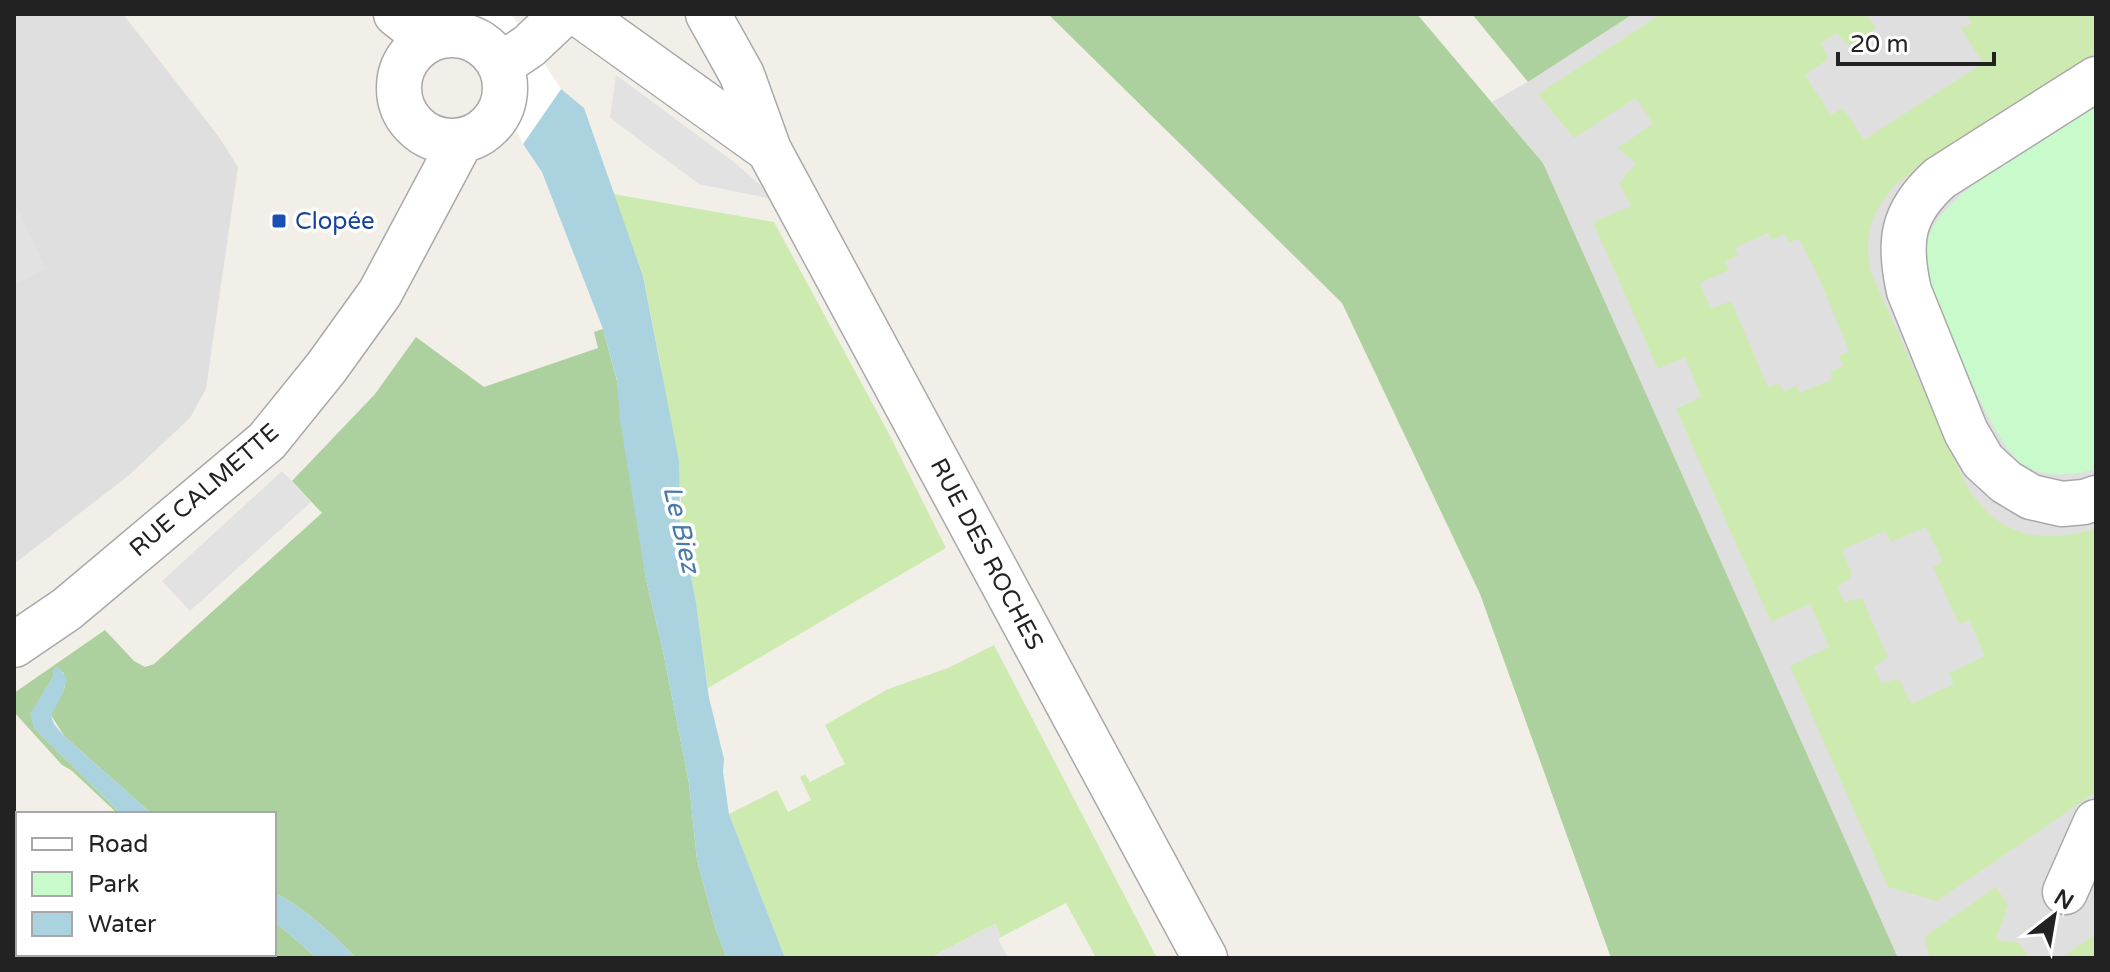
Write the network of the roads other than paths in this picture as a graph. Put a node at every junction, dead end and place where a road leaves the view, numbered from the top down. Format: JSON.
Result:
{"nodes":[{"id":1,"x":563,"y":14,"type":"edge"},
{"id":2,"x":579,"y":14,"type":"edge"},
{"id":3,"x":708,"y":14,"type":"edge"},
{"id":4,"x":413,"y":27,"type":"edge"},
{"id":5,"x":501,"y":65,"type":"junction"},
{"id":6,"x":2096,"y":79,"type":"edge"},
{"id":7,"x":461,"y":141,"type":"junction"},
{"id":8,"x":769,"y":150,"type":"junction"},
{"id":9,"x":2096,"y":498,"type":"edge"},
{"id":10,"x":14,"y":645,"type":"edge"},
{"id":11,"x":2096,"y":822,"type":"edge"},
{"id":12,"x":2065,"y":892,"type":"dead end"},
{"id":13,"x":1205,"y":958,"type":"edge"}],
"edges":[{"from":1,"to":5,"type":"street"},
{"from":2,"to":8,"type":"street","name":"RUE DES ROCHES"},
{"from":3,"to":8,"type":"street","name":"RUE DES ROCHES"},
{"from":4,"to":5,"type":"street"},
{"from":4,"to":7,"type":"street"},
{"from":5,"to":7,"type":"street"},
{"from":6,"to":9,"type":"street"},
{"from":7,"to":10,"type":"street","name":"RUE CALMETTE"},
{"from":8,"to":13,"type":"street","name":"RUE DES ROCHES"},
{"from":11,"to":12,"type":"street"}]}
